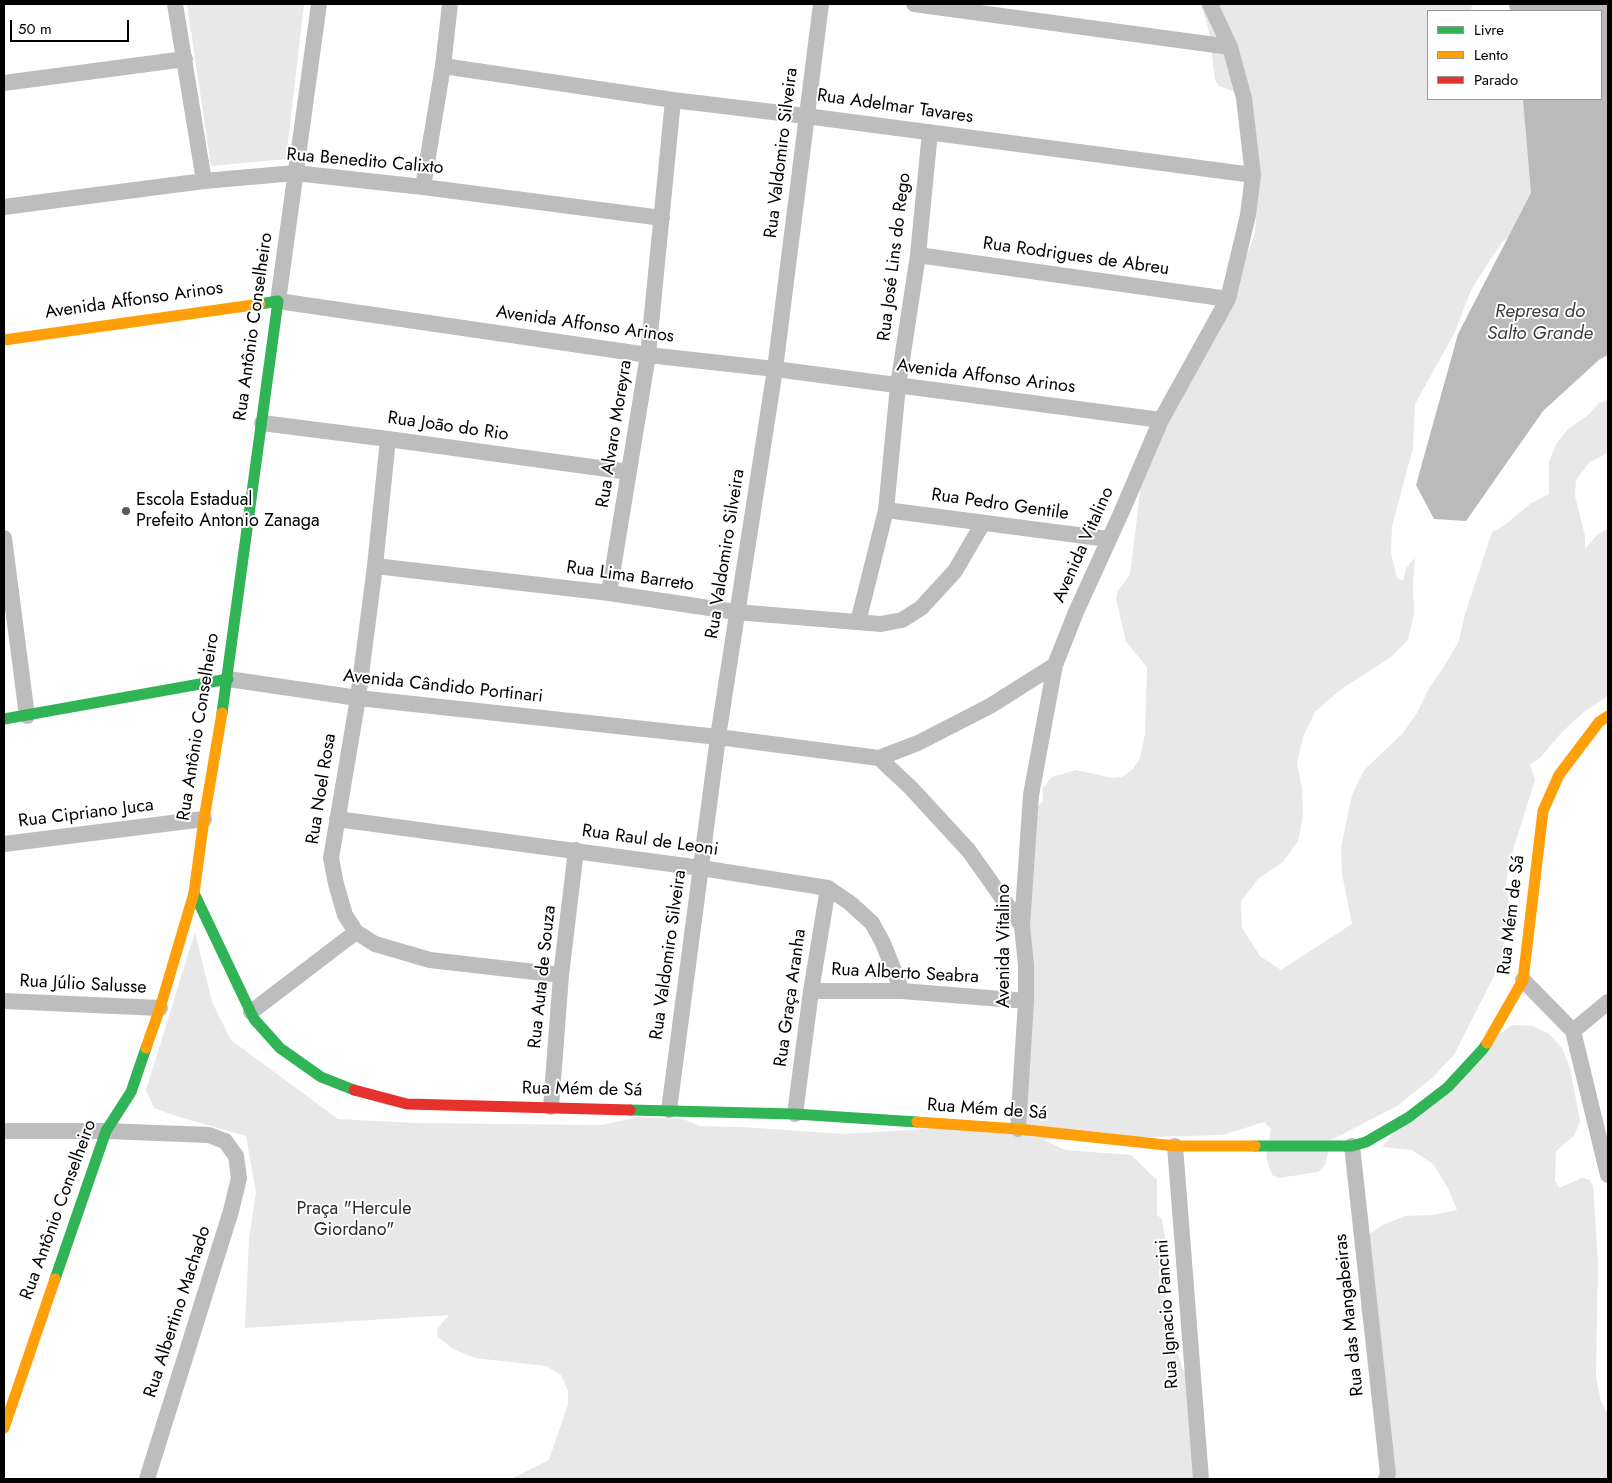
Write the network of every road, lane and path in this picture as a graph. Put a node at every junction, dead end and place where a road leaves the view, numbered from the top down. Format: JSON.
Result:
{"nodes":[{"id":1,"x":175,"y":4,"type":"edge"},
{"id":2,"x":319,"y":4,"type":"edge"},
{"id":3,"x":450,"y":4,"type":"edge"},
{"id":4,"x":821,"y":4,"type":"edge"},
{"id":5,"x":914,"y":4,"type":"edge"},
{"id":6,"x":1210,"y":4,"type":"edge"},
{"id":7,"x":950,"y":6,"type":"edge"},
{"id":8,"x":1230,"y":47,"type":"junction"},
{"id":9,"x":185,"y":59,"type":"junction"},
{"id":10,"x":444,"y":66,"type":"junction"},
{"id":11,"x":4,"y":83,"type":"edge"},
{"id":12,"x":672,"y":100,"type":"junction"},
{"id":13,"x":806,"y":116,"type":"junction"},
{"id":14,"x":930,"y":132,"type":"junction"},
{"id":15,"x":295,"y":173,"type":"junction"},
{"id":16,"x":1253,"y":175,"type":"junction"},
{"id":17,"x":204,"y":181,"type":"junction"},
{"id":18,"x":423,"y":186,"type":"junction"},
{"id":19,"x":4,"y":207,"type":"edge"},
{"id":20,"x":662,"y":218,"type":"junction"},
{"id":21,"x":918,"y":255,"type":"junction"},
{"id":22,"x":1228,"y":299,"type":"junction"},
{"id":23,"x":278,"y":301,"type":"junction"},
{"id":24,"x":4,"y":340,"type":"edge"},
{"id":25,"x":648,"y":355,"type":"junction"},
{"id":26,"x":775,"y":369,"type":"junction"},
{"id":27,"x":898,"y":386,"type":"junction"},
{"id":28,"x":1161,"y":420,"type":"junction"},
{"id":29,"x":262,"y":423,"type":"junction"},
{"id":30,"x":388,"y":439,"type":"junction"},
{"id":31,"x":629,"y":472,"type":"junction"},
{"id":32,"x":886,"y":510,"type":"junction"},
{"id":33,"x":983,"y":523,"type":"junction"},
{"id":34,"x":4,"y":538,"type":"edge"},
{"id":35,"x":1108,"y":539,"type":"junction"},
{"id":36,"x":375,"y":566,"type":"junction"},
{"id":37,"x":609,"y":593,"type":"junction"},
{"id":38,"x":736,"y":612,"type":"junction"},
{"id":39,"x":858,"y":622,"type":"junction"},
{"id":40,"x":1055,"y":665,"type":"junction"},
{"id":41,"x":228,"y":679,"type":"junction"},
{"id":42,"x":358,"y":698,"type":"junction"},
{"id":43,"x":27,"y":716,"type":"junction"},
{"id":44,"x":1608,"y":716,"type":"edge"},
{"id":45,"x":4,"y":719,"type":"edge"},
{"id":46,"x":718,"y":737,"type":"junction"},
{"id":47,"x":879,"y":758,"type":"junction"},
{"id":48,"x":204,"y":819,"type":"junction"},
{"id":49,"x":337,"y":819,"type":"junction"},
{"id":50,"x":4,"y":844,"type":"edge"},
{"id":51,"x":576,"y":850,"type":"junction"},
{"id":52,"x":701,"y":868,"type":"junction"},
{"id":53,"x":828,"y":888,"type":"junction"},
{"id":54,"x":194,"y":893,"type":"junction"},
{"id":55,"x":1022,"y":926,"type":"junction"},
{"id":56,"x":356,"y":932,"type":"junction"},
{"id":57,"x":561,"y":975,"type":"junction"},
{"id":58,"x":1523,"y":980,"type":"junction"},
{"id":59,"x":811,"y":991,"type":"junction"},
{"id":60,"x":902,"y":991,"type":"junction"},
{"id":61,"x":4,"y":1001,"type":"edge"},
{"id":62,"x":1026,"y":1001,"type":"junction"},
{"id":63,"x":1608,"y":1002,"type":"edge"},
{"id":64,"x":160,"y":1008,"type":"junction"},
{"id":65,"x":251,"y":1012,"type":"junction"},
{"id":66,"x":1573,"y":1031,"type":"junction"},
{"id":67,"x":551,"y":1107,"type":"junction"},
{"id":68,"x":669,"y":1110,"type":"junction"},
{"id":69,"x":795,"y":1114,"type":"junction"},
{"id":70,"x":1018,"y":1128,"type":"junction"},
{"id":71,"x":4,"y":1131,"type":"edge"},
{"id":72,"x":106,"y":1131,"type":"junction"},
{"id":73,"x":1175,"y":1146,"type":"junction"},
{"id":74,"x":1352,"y":1146,"type":"junction"},
{"id":75,"x":1608,"y":1174,"type":"edge"},
{"id":76,"x":4,"y":1428,"type":"edge"},
{"id":77,"x":146,"y":1479,"type":"edge"},
{"id":78,"x":1201,"y":1479,"type":"edge"},
{"id":79,"x":1386,"y":1479,"type":"edge"}],
"edges":[{"from":1,"to":9,"type":"street"},
{"from":2,"to":15,"type":"street","name":"Rua Antônio Conselheiro"},
{"from":3,"to":10,"type":"street"},
{"from":4,"to":13,"type":"street","name":"Rua Valdomiro Silveira"},
{"from":5,"to":7,"type":"street"},
{"from":6,"to":8,"type":"street","name":"Avenida Vitalino"},
{"from":7,"to":8,"type":"street"},
{"from":8,"to":16,"type":"street","name":"Avenida Vitalino"},
{"from":9,"to":11,"type":"street"},
{"from":9,"to":17,"type":"street"},
{"from":10,"to":12,"type":"street","name":"Rua Adelmar Tavares"},
{"from":10,"to":18,"type":"street"},
{"from":12,"to":13,"type":"street","name":"Rua Adelmar Tavares"},
{"from":12,"to":20,"type":"street","name":"Rua Alvaro Moreyra"},
{"from":13,"to":14,"type":"street","name":"Rua Adelmar Tavares"},
{"from":13,"to":26,"type":"street","name":"Rua Valdomiro Silveira"},
{"from":14,"to":16,"type":"street","name":"Rua Adelmar Tavares"},
{"from":14,"to":21,"type":"street","name":"Rua José Lins do Rego"},
{"from":15,"to":17,"type":"street","name":"Rua Benedito Calixto"},
{"from":15,"to":18,"type":"street","name":"Rua Benedito Calixto"},
{"from":15,"to":23,"type":"street","name":"Rua Antônio Conselheiro"},
{"from":16,"to":22,"type":"street","name":"Avenida Vitalino"},
{"from":17,"to":19,"type":"street","name":"Rua Benedito Calixto"},
{"from":18,"to":20,"type":"street","name":"Rua Benedito Calixto"},
{"from":20,"to":25,"type":"street","name":"Rua Alvaro Moreyra"},
{"from":21,"to":22,"type":"street","name":"Rua Rodrigues de Abreu"},
{"from":21,"to":27,"type":"street","name":"Rua José Lins do Rego"},
{"from":22,"to":28,"type":"street","name":"Avenida Vitalino"},
{"from":23,"to":24,"type":"street","name":"Avenida Affonso Arinos"},
{"from":23,"to":25,"type":"street","name":"Avenida Affonso Arinos"},
{"from":23,"to":29,"type":"street","name":"Rua Antônio Conselheiro"},
{"from":25,"to":26,"type":"street","name":"Avenida Affonso Arinos"},
{"from":25,"to":31,"type":"street","name":"Rua Alvaro Moreyra"},
{"from":26,"to":27,"type":"street","name":"Avenida Affonso Arinos"},
{"from":26,"to":38,"type":"street","name":"Rua Valdomiro Silveira"},
{"from":27,"to":28,"type":"street","name":"Avenida Affonso Arinos"},
{"from":27,"to":32,"type":"street","name":"Rua José Lins do Rego"},
{"from":28,"to":35,"type":"street","name":"Avenida Vitalino"},
{"from":29,"to":30,"type":"street","name":"Rua João do Rio"},
{"from":29,"to":41,"type":"street","name":"Rua Antônio Conselheiro"},
{"from":30,"to":31,"type":"street","name":"Rua João do Rio"},
{"from":30,"to":36,"type":"street","name":"Rua Noel Rosa"},
{"from":31,"to":37,"type":"street","name":"Rua Alvaro Moreyra"},
{"from":32,"to":33,"type":"street","name":"Rua Pedro Gentile"},
{"from":32,"to":39,"type":"street","name":"Rua José Lins do Rego"},
{"from":33,"to":35,"type":"street","name":"Rua Pedro Gentile"},
{"from":33,"to":39,"type":"street","name":"Rua Lima Barreto"},
{"from":34,"to":43,"type":"street"},
{"from":35,"to":40,"type":"street","name":"Avenida Vitalino"},
{"from":36,"to":37,"type":"street","name":"Rua Lima Barreto"},
{"from":36,"to":42,"type":"street","name":"Rua Noel Rosa"},
{"from":37,"to":38,"type":"street","name":"Rua Lima Barreto"},
{"from":38,"to":39,"type":"street","name":"Rua Lima Barreto"},
{"from":38,"to":46,"type":"street","name":"Rua Valdomiro Silveira"},
{"from":40,"to":47,"type":"street","name":"Avenida Cândido Portinari"},
{"from":40,"to":55,"type":"street","name":"Avenida Vitalino"},
{"from":41,"to":42,"type":"street","name":"Avenida Cândido Portinari"},
{"from":41,"to":43,"type":"street","name":"Avenida Cândido Portinari"},
{"from":41,"to":48,"type":"street","name":"Rua Antônio Conselheiro"},
{"from":42,"to":46,"type":"street","name":"Avenida Cândido Portinari"},
{"from":42,"to":49,"type":"street","name":"Rua Noel Rosa"},
{"from":43,"to":45,"type":"street","name":"Avenida Cândido Portinari"},
{"from":44,"to":58,"type":"street","name":"Rua Mém de Sá"},
{"from":46,"to":47,"type":"street","name":"Avenida Cândido Portinari"},
{"from":46,"to":52,"type":"street","name":"Rua Valdomiro Silveira"},
{"from":47,"to":55,"type":"street"},
{"from":48,"to":50,"type":"street","name":"Rua Cipriano Juca"},
{"from":48,"to":54,"type":"street","name":"Rua Antônio Conselheiro"},
{"from":49,"to":51,"type":"street","name":"Rua Raul de Leoni"},
{"from":49,"to":56,"type":"street","name":"Rua Noel Rosa"},
{"from":51,"to":52,"type":"street","name":"Rua Raul de Leoni"},
{"from":51,"to":57,"type":"street","name":"Rua Auta de Souza"},
{"from":52,"to":53,"type":"street","name":"Rua Raul de Leoni"},
{"from":52,"to":68,"type":"street","name":"Rua Valdomiro Silveira"},
{"from":53,"to":59,"type":"street","name":"Rua Graça Aranha"},
{"from":53,"to":60,"type":"street","name":"Rua Raul de Leoni"},
{"from":54,"to":64,"type":"street","name":"Rua Antônio Conselheiro"},
{"from":54,"to":65,"type":"street","name":"Rua Mém de Sá"},
{"from":55,"to":62,"type":"street","name":"Avenida Vitalino"},
{"from":56,"to":57,"type":"street","name":"Rua Noel Rosa"},
{"from":56,"to":65,"type":"street"},
{"from":57,"to":67,"type":"street","name":"Rua Auta de Souza"},
{"from":58,"to":66,"type":"street"},
{"from":58,"to":74,"type":"street","name":"Rua Mém de Sá"},
{"from":59,"to":60,"type":"street","name":"Rua Alberto Seabra"},
{"from":59,"to":69,"type":"street","name":"Rua Graça Aranha"},
{"from":60,"to":62,"type":"street","name":"Rua Alberto Seabra"},
{"from":61,"to":64,"type":"street","name":"Rua Júlio Salusse"},
{"from":62,"to":70,"type":"street","name":"Avenida Vitalino"},
{"from":63,"to":66,"type":"street"},
{"from":64,"to":72,"type":"street","name":"Rua Antônio Conselheiro"},
{"from":65,"to":67,"type":"street","name":"Rua Mém de Sá"},
{"from":66,"to":75,"type":"street"},
{"from":67,"to":68,"type":"street","name":"Rua Mém de Sá"},
{"from":68,"to":69,"type":"street","name":"Rua Mém de Sá"},
{"from":69,"to":70,"type":"street","name":"Rua Mém de Sá"},
{"from":70,"to":73,"type":"street","name":"Rua Mém de Sá"},
{"from":71,"to":72,"type":"street"},
{"from":72,"to":76,"type":"street","name":"Rua Antônio Conselheiro"},
{"from":72,"to":77,"type":"street","name":"Rua Albertino Machado"},
{"from":73,"to":74,"type":"street","name":"Rua Mém de Sá"},
{"from":73,"to":78,"type":"street","name":"Rua Ignacio Pancini"},
{"from":74,"to":79,"type":"street","name":"Rua das Mangabeiras"}]}
